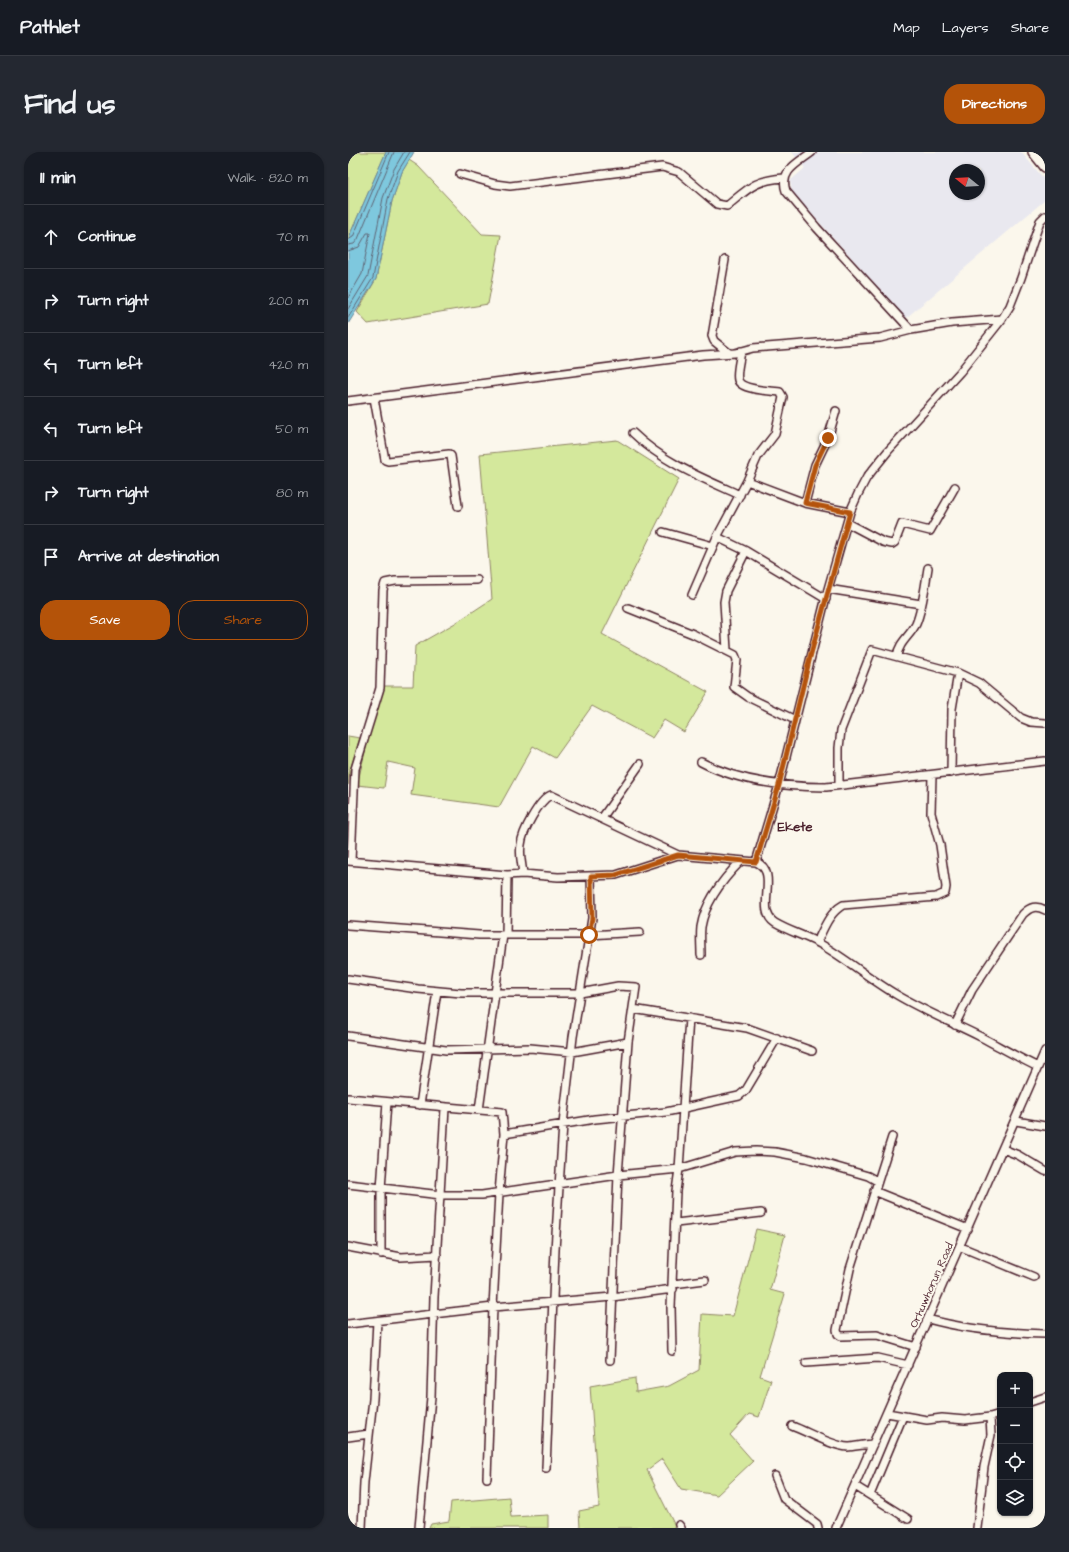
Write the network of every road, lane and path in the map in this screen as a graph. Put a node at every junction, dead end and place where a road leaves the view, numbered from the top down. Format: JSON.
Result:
{"nodes":[{"id":1,"x":812,"y":152,"type":"edge"},
{"id":2,"x":1033,"y":152,"type":"edge"},
{"id":3,"x":1043,"y":163,"type":"edge"},
{"id":4,"x":460,"y":174,"type":"dead end"},
{"id":5,"x":784,"y":178,"type":"junction"},
{"id":6,"x":1045,"y":216,"type":"edge"},
{"id":7,"x":725,"y":260,"type":"dead end"},
{"id":8,"x":1002,"y":319,"type":"junction"},
{"id":9,"x":911,"y":330,"type":"junction"},
{"id":10,"x":741,"y":351,"type":"junction"},
{"id":11,"x":729,"y":353,"type":"junction"},
{"id":12,"x":374,"y":398,"type":"junction"},
{"id":13,"x":348,"y":401,"type":"edge"},
{"id":14,"x":836,"y":411,"type":"dead end"},
{"id":15,"x":633,"y":433,"type":"dead end"},
{"id":16,"x":747,"y":481,"type":"junction"},
{"id":17,"x":955,"y":487,"type":"dead end"},
{"id":18,"x":740,"y":495,"type":"junction"},
{"id":19,"x":805,"y":503,"type":"junction"},
{"id":20,"x":458,"y":506,"type":"dead end"},
{"id":21,"x":850,"y":512,"type":"junction"},
{"id":22,"x":847,"y":523,"type":"junction"},
{"id":23,"x":663,"y":532,"type":"dead end"},
{"id":24,"x":717,"y":537,"type":"junction"},
{"id":25,"x":713,"y":546,"type":"junction"},
{"id":26,"x":746,"y":551,"type":"junction"},
{"id":27,"x":928,"y":568,"type":"dead end"},
{"id":28,"x":476,"y":580,"type":"dead end"},
{"id":29,"x":828,"y":589,"type":"junction"},
{"id":30,"x":692,"y":595,"type":"dead end"},
{"id":31,"x":826,"y":598,"type":"junction"},
{"id":32,"x":921,"y":604,"type":"junction"},
{"id":33,"x":628,"y":608,"type":"dead end"},
{"id":34,"x":728,"y":650,"type":"junction"},
{"id":35,"x":897,"y":656,"type":"junction"},
{"id":36,"x":958,"y":674,"type":"junction"},
{"id":37,"x":794,"y":720,"type":"junction"},
{"id":38,"x":1045,"y":723,"type":"edge"},
{"id":39,"x":1045,"y":761,"type":"edge"},
{"id":40,"x":701,"y":762,"type":"dead end"},
{"id":41,"x":640,"y":764,"type":"dead end"},
{"id":42,"x":951,"y":773,"type":"junction"},
{"id":43,"x":932,"y":775,"type":"junction"},
{"id":44,"x":779,"y":785,"type":"junction"},
{"id":45,"x":839,"y":785,"type":"junction"},
{"id":46,"x":602,"y":818,"type":"junction"},
{"id":47,"x":678,"y":855,"type":"junction"},
{"id":48,"x":349,"y":861,"type":"edge"},
{"id":49,"x":741,"y":861,"type":"junction"},
{"id":50,"x":756,"y":862,"type":"junction"},
{"id":51,"x":523,"y":874,"type":"junction"},
{"id":52,"x":507,"y":875,"type":"junction"},
{"id":53,"x":591,"y":876,"type":"junction"},
{"id":54,"x":1045,"y":910,"type":"edge"},
{"id":55,"x":348,"y":925,"type":"edge"},
{"id":56,"x":640,"y":932,"type":"dead end"},
{"id":57,"x":505,"y":935,"type":"junction"},
{"id":58,"x":589,"y":935,"type":"junction"},
{"id":59,"x":817,"y":942,"type":"junction"},
{"id":60,"x":701,"y":955,"type":"dead end"},
{"id":61,"x":348,"y":979,"type":"edge"},
{"id":62,"x":437,"y":991,"type":"junction"},
{"id":63,"x":495,"y":992,"type":"junction"},
{"id":64,"x":580,"y":993,"type":"junction"},
{"id":65,"x":633,"y":1008,"type":"junction"},
{"id":66,"x":689,"y":1018,"type":"junction"},
{"id":67,"x":955,"y":1025,"type":"junction"},
{"id":68,"x":348,"y":1036,"type":"edge"},
{"id":69,"x":777,"y":1038,"type":"junction"},
{"id":70,"x":628,"y":1042,"type":"junction"},
{"id":71,"x":428,"y":1049,"type":"junction"},
{"id":72,"x":488,"y":1049,"type":"junction"},
{"id":73,"x":1045,"y":1051,"type":"edge"},
{"id":74,"x":572,"y":1052,"type":"junction"},
{"id":75,"x":812,"y":1052,"type":"dead end"},
{"id":76,"x":1038,"y":1067,"type":"junction"},
{"id":77,"x":348,"y":1098,"type":"edge"},
{"id":78,"x":387,"y":1102,"type":"junction"},
{"id":79,"x":420,"y":1105,"type":"junction"},
{"id":80,"x":445,"y":1108,"type":"junction"},
{"id":81,"x":684,"y":1108,"type":"junction"},
{"id":82,"x":479,"y":1110,"type":"junction"},
{"id":83,"x":623,"y":1117,"type":"junction"},
{"id":84,"x":1016,"y":1120,"type":"junction"},
{"id":85,"x":563,"y":1124,"type":"junction"},
{"id":86,"x":1045,"y":1126,"type":"edge"},
{"id":87,"x":504,"y":1134,"type":"junction"},
{"id":88,"x":892,"y":1137,"type":"dead end"},
{"id":89,"x":1003,"y":1149,"type":"junction"},
{"id":90,"x":679,"y":1169,"type":"junction"},
{"id":91,"x":1045,"y":1171,"type":"edge"},
{"id":92,"x":618,"y":1175,"type":"junction"},
{"id":93,"x":877,"y":1181,"type":"junction"},
{"id":94,"x":348,"y":1184,"type":"edge"},
{"id":95,"x":559,"y":1185,"type":"junction"},
{"id":96,"x":381,"y":1189,"type":"junction"},
{"id":97,"x":874,"y":1191,"type":"junction"},
{"id":98,"x":499,"y":1193,"type":"junction"},
{"id":99,"x":441,"y":1195,"type":"junction"},
{"id":100,"x":760,"y":1213,"type":"dead end"},
{"id":101,"x":676,"y":1223,"type":"junction"},
{"id":102,"x":968,"y":1229,"type":"junction"},
{"id":103,"x":348,"y":1247,"type":"edge"},
{"id":104,"x":961,"y":1247,"type":"junction"},
{"id":105,"x":381,"y":1254,"type":"junction"},
{"id":106,"x":437,"y":1255,"type":"junction"},
{"id":107,"x":1034,"y":1277,"type":"dead end"},
{"id":108,"x":705,"y":1280,"type":"dead end"},
{"id":109,"x":673,"y":1287,"type":"junction"},
{"id":110,"x":612,"y":1296,"type":"junction"},
{"id":111,"x":553,"y":1302,"type":"junction"},
{"id":112,"x":493,"y":1307,"type":"junction"},
{"id":113,"x":435,"y":1313,"type":"junction"},
{"id":114,"x":928,"y":1319,"type":"junction"},
{"id":115,"x":377,"y":1321,"type":"junction"},
{"id":116,"x":348,"y":1324,"type":"edge"},
{"id":117,"x":1045,"y":1334,"type":"edge"},
{"id":118,"x":916,"y":1347,"type":"junction"},
{"id":119,"x":672,"y":1351,"type":"dead end"},
{"id":120,"x":610,"y":1360,"type":"dead end"},
{"id":121,"x":806,"y":1364,"type":"dead end"},
{"id":122,"x":908,"y":1364,"type":"junction"},
{"id":123,"x":1045,"y":1397,"type":"edge"},
{"id":124,"x":1033,"y":1401,"type":"edge"},
{"id":125,"x":887,"y":1413,"type":"junction"},
{"id":126,"x":997,"y":1415,"type":"edge"},
{"id":127,"x":902,"y":1416,"type":"junction"},
{"id":128,"x":990,"y":1417,"type":"junction"},
{"id":129,"x":792,"y":1426,"type":"dead end"},
{"id":130,"x":369,"y":1434,"type":"junction"},
{"id":131,"x":348,"y":1437,"type":"edge"},
{"id":132,"x":873,"y":1444,"type":"junction"},
{"id":133,"x":546,"y":1468,"type":"dead end"},
{"id":134,"x":775,"y":1476,"type":"dead end"},
{"id":135,"x":487,"y":1478,"type":"dead end"},
{"id":136,"x":855,"y":1486,"type":"junction"},
{"id":137,"x":870,"y":1495,"type":"junction"},
{"id":138,"x":908,"y":1519,"type":"dead end"},
{"id":139,"x":362,"y":1528,"type":"edge"},
{"id":140,"x":419,"y":1528,"type":"edge"},
{"id":141,"x":818,"y":1528,"type":"edge"},
{"id":142,"x":836,"y":1528,"type":"edge"},
{"id":143,"x":977,"y":1528,"type":"edge"}],
"edges":[{"from":1,"to":5,"type":"street"},
{"from":2,"to":3,"type":"main road"},
{"from":4,"to":5,"type":"street"},
{"from":5,"to":9,"type":"street"},
{"from":6,"to":8,"type":"street"},
{"from":7,"to":11,"type":"street"},
{"from":8,"to":9,"type":"street"},
{"from":8,"to":21,"type":"street"},
{"from":9,"to":10,"type":"street"},
{"from":10,"to":11,"type":"street"},
{"from":10,"to":16,"type":"street"},
{"from":11,"to":12,"type":"street"},
{"from":12,"to":13,"type":"street"},
{"from":12,"to":20,"type":"street"},
{"from":14,"to":19,"type":"street"},
{"from":15,"to":18,"type":"street"},
{"from":16,"to":18,"type":"street"},
{"from":16,"to":19,"type":"street"},
{"from":17,"to":22,"type":"street"},
{"from":18,"to":24,"type":"street"},
{"from":19,"to":21,"type":"street"},
{"from":21,"to":22,"type":"street"},
{"from":22,"to":29,"type":"street"},
{"from":23,"to":25,"type":"street"},
{"from":24,"to":25,"type":"street"},
{"from":24,"to":26,"type":"street"},
{"from":25,"to":30,"type":"street"},
{"from":26,"to":31,"type":"street"},
{"from":26,"to":34,"type":"street"},
{"from":27,"to":32,"type":"street"},
{"from":28,"to":48,"type":"street"},
{"from":29,"to":31,"type":"street"},
{"from":29,"to":32,"type":"street"},
{"from":31,"to":37,"type":"street"},
{"from":32,"to":35,"type":"street"},
{"from":33,"to":34,"type":"street"},
{"from":34,"to":37,"type":"street"},
{"from":35,"to":36,"type":"street"},
{"from":35,"to":45,"type":"street"},
{"from":36,"to":38,"type":"street"},
{"from":36,"to":42,"type":"street"},
{"from":37,"to":44,"type":"street"},
{"from":39,"to":42,"type":"street"},
{"from":40,"to":44,"type":"street"},
{"from":41,"to":46,"type":"street"},
{"from":42,"to":43,"type":"street"},
{"from":43,"to":45,"type":"street"},
{"from":43,"to":59,"type":"street"},
{"from":44,"to":45,"type":"street"},
{"from":44,"to":50,"type":"street"},
{"from":46,"to":47,"type":"street"},
{"from":46,"to":51,"type":"street"},
{"from":47,"to":49,"type":"street"},
{"from":47,"to":53,"type":"street"},
{"from":48,"to":52,"type":"street"},
{"from":49,"to":50,"type":"street"},
{"from":49,"to":60,"type":"street"},
{"from":50,"to":59,"type":"street"},
{"from":51,"to":52,"type":"street"},
{"from":51,"to":53,"type":"street"},
{"from":52,"to":57,"type":"street"},
{"from":53,"to":58,"type":"street"},
{"from":54,"to":67,"type":"street"},
{"from":55,"to":57,"type":"street"},
{"from":56,"to":58,"type":"street"},
{"from":57,"to":58,"type":"street"},
{"from":57,"to":63,"type":"street"},
{"from":58,"to":64,"type":"street"},
{"from":59,"to":67,"type":"street"},
{"from":61,"to":62,"type":"street"},
{"from":62,"to":63,"type":"street"},
{"from":62,"to":71,"type":"street"},
{"from":63,"to":64,"type":"street"},
{"from":63,"to":72,"type":"street"},
{"from":64,"to":65,"type":"street"},
{"from":64,"to":74,"type":"street"},
{"from":65,"to":66,"type":"street"},
{"from":65,"to":70,"type":"street"},
{"from":66,"to":69,"type":"street"},
{"from":66,"to":81,"type":"street"},
{"from":67,"to":76,"type":"street"},
{"from":68,"to":71,"type":"street"},
{"from":69,"to":75,"type":"street"},
{"from":69,"to":81,"type":"street"},
{"from":70,"to":74,"type":"street"},
{"from":70,"to":83,"type":"street"},
{"from":71,"to":72,"type":"street"},
{"from":71,"to":79,"type":"street"},
{"from":72,"to":74,"type":"street"},
{"from":72,"to":82,"type":"street"},
{"from":73,"to":76,"type":"street","name":"Orhuwhorun Road"},
{"from":74,"to":85,"type":"street"},
{"from":76,"to":84,"type":"street","name":"Orhuwhorun Road"},
{"from":77,"to":78,"type":"street"},
{"from":78,"to":79,"type":"street"},
{"from":78,"to":96,"type":"street"},
{"from":79,"to":80,"type":"street"},
{"from":80,"to":82,"type":"street"},
{"from":80,"to":99,"type":"street"},
{"from":81,"to":83,"type":"street"},
{"from":81,"to":90,"type":"street"},
{"from":82,"to":87,"type":"street"},
{"from":83,"to":85,"type":"street"},
{"from":83,"to":92,"type":"street"},
{"from":84,"to":86,"type":"street"},
{"from":84,"to":89,"type":"street","name":"Orhuwhorun Road"},
{"from":85,"to":87,"type":"street"},
{"from":85,"to":95,"type":"street"},
{"from":87,"to":98,"type":"street"},
{"from":88,"to":93,"type":"street"},
{"from":89,"to":91,"type":"street"},
{"from":89,"to":102,"type":"street","name":"Orhuwhorun Road"},
{"from":90,"to":92,"type":"street"},
{"from":90,"to":93,"type":"street"},
{"from":90,"to":101,"type":"street"},
{"from":92,"to":95,"type":"street"},
{"from":92,"to":110,"type":"street"},
{"from":93,"to":97,"type":"street"},
{"from":94,"to":96,"type":"street"},
{"from":95,"to":98,"type":"street"},
{"from":95,"to":111,"type":"street"},
{"from":96,"to":99,"type":"street"},
{"from":96,"to":105,"type":"street"},
{"from":97,"to":102,"type":"street"},
{"from":97,"to":118,"type":"street"},
{"from":98,"to":99,"type":"street"},
{"from":98,"to":112,"type":"street"},
{"from":99,"to":106,"type":"street"},
{"from":100,"to":101,"type":"street"},
{"from":101,"to":109,"type":"street"},
{"from":102,"to":104,"type":"street","name":"Orhuwhorun Road"},
{"from":103,"to":105,"type":"street"},
{"from":104,"to":107,"type":"street"},
{"from":104,"to":114,"type":"street","name":"Orhuwhorun Road"},
{"from":105,"to":106,"type":"street"},
{"from":106,"to":113,"type":"street"},
{"from":108,"to":109,"type":"street"},
{"from":109,"to":110,"type":"street"},
{"from":109,"to":119,"type":"street"},
{"from":110,"to":111,"type":"street"},
{"from":110,"to":120,"type":"street"},
{"from":111,"to":112,"type":"street"},
{"from":111,"to":133,"type":"street"},
{"from":112,"to":113,"type":"street"},
{"from":112,"to":135,"type":"street"},
{"from":113,"to":115,"type":"street"},
{"from":113,"to":140,"type":"street"},
{"from":114,"to":117,"type":"street"},
{"from":114,"to":118,"type":"street","name":"Orhuwhorun Road"},
{"from":115,"to":116,"type":"street"},
{"from":115,"to":130,"type":"street"},
{"from":118,"to":122,"type":"street","name":"Orhuwhorun Road"},
{"from":121,"to":122,"type":"street"},
{"from":122,"to":125,"type":"street","name":"Orhuwhorun Road"},
{"from":123,"to":124,"type":"street"},
{"from":125,"to":127,"type":"street"},
{"from":125,"to":132,"type":"street","name":"Orhuwhorun Road"},
{"from":126,"to":128,"type":"street"},
{"from":127,"to":128,"type":"street"},
{"from":127,"to":137,"type":"street"},
{"from":128,"to":143,"type":"street"},
{"from":129,"to":132,"type":"street"},
{"from":130,"to":131,"type":"street"},
{"from":130,"to":139,"type":"street"},
{"from":132,"to":136,"type":"street","name":"Orhuwhorun Road"},
{"from":134,"to":141,"type":"street"},
{"from":136,"to":137,"type":"street"},
{"from":136,"to":142,"type":"street","name":"Orhuwhorun Road"},
{"from":137,"to":138,"type":"street"}]}
